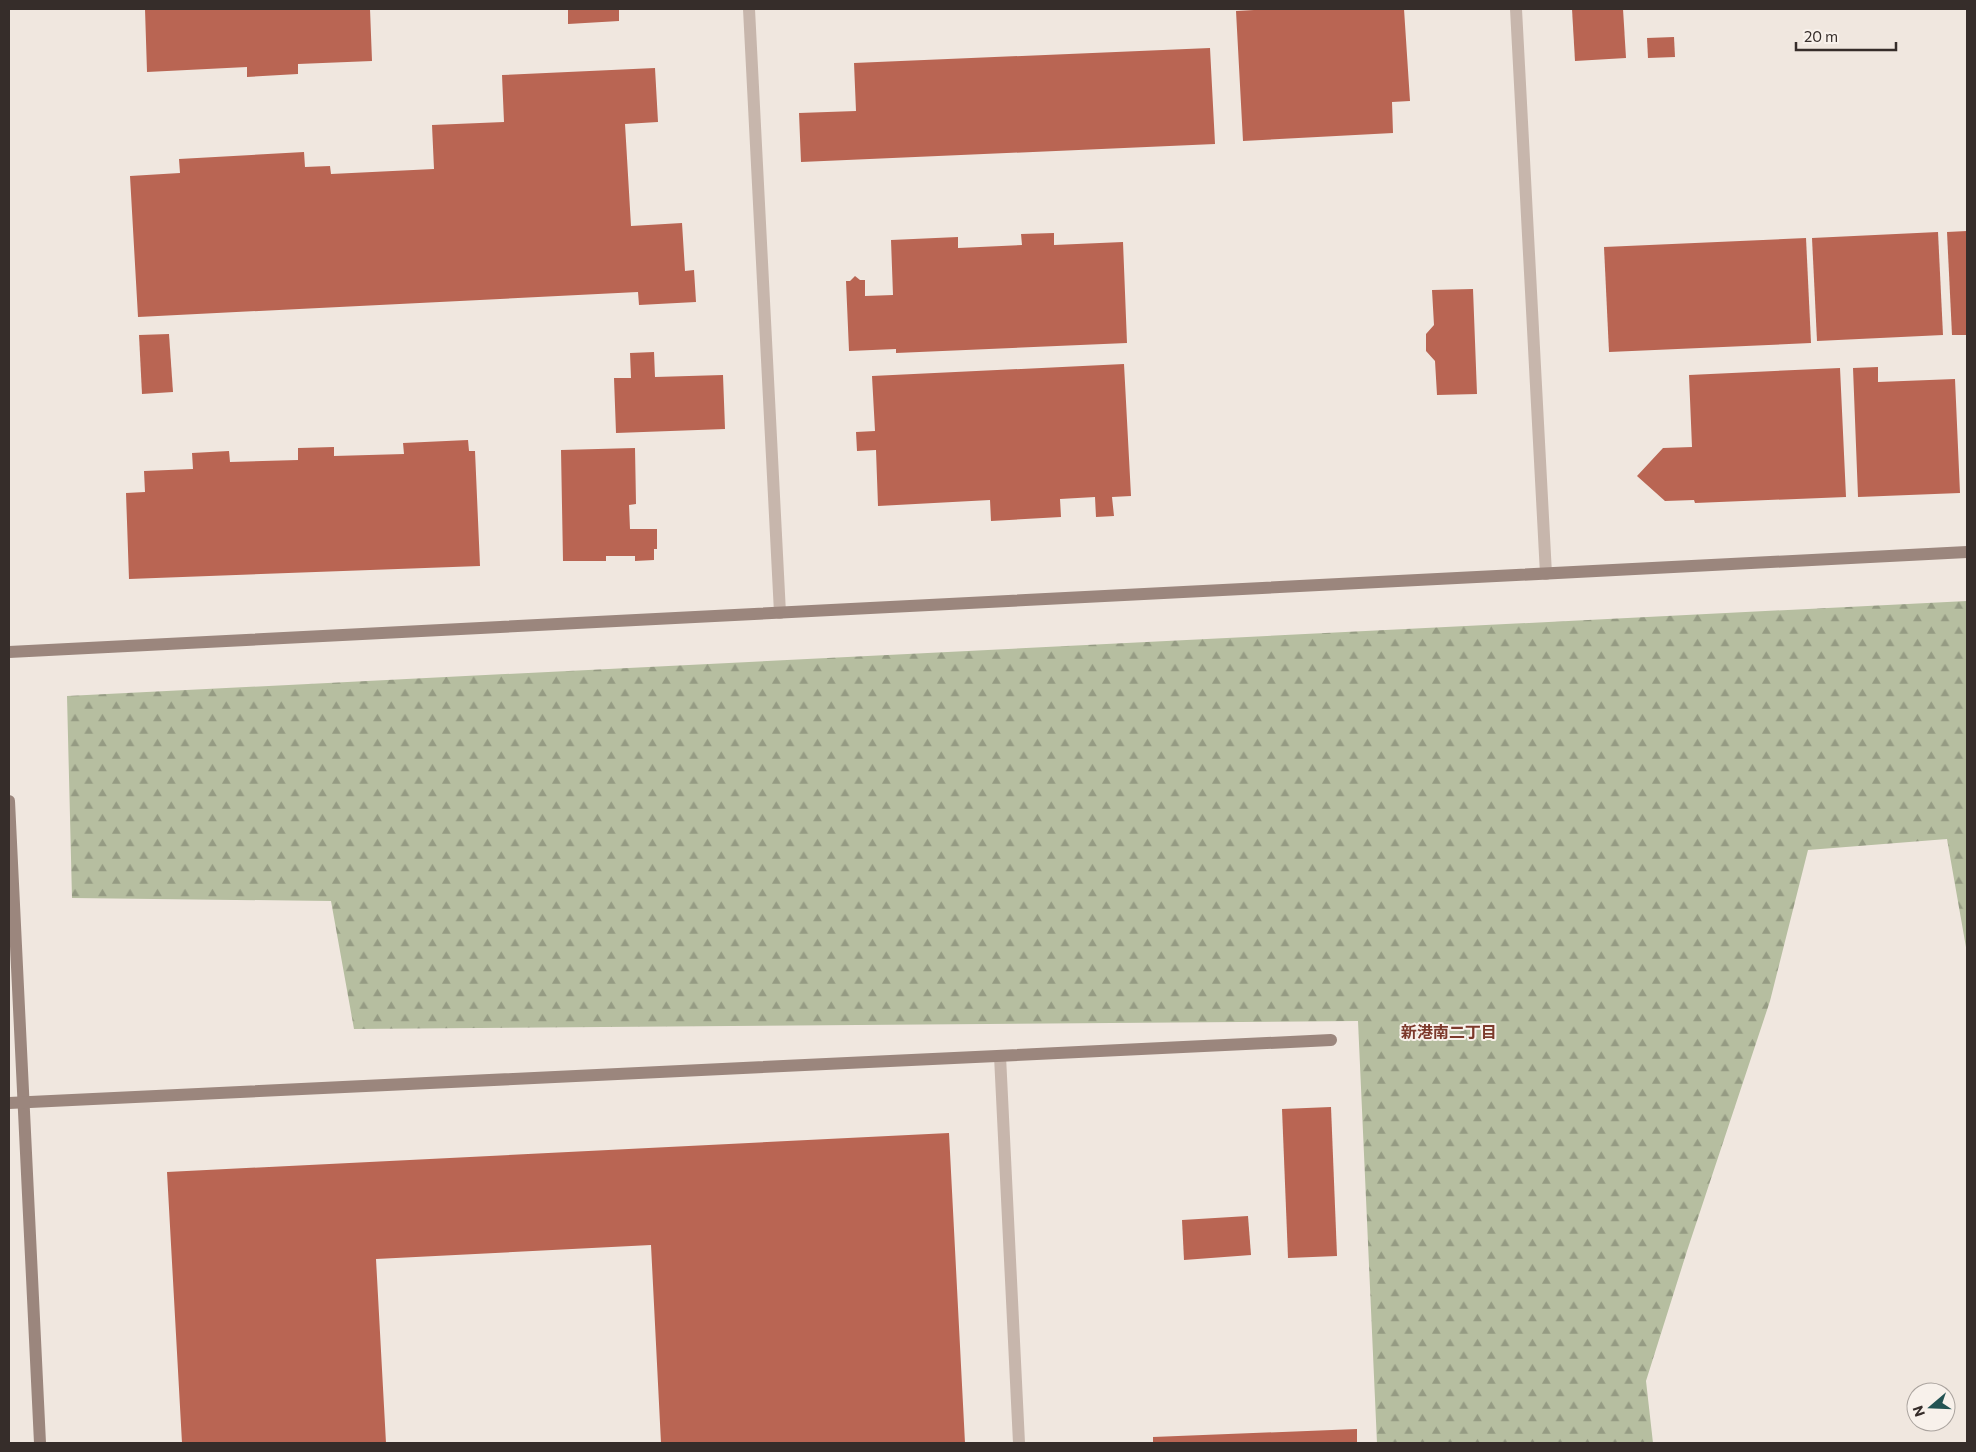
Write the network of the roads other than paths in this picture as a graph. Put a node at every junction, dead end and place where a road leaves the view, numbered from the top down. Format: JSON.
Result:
{"nodes":[{"id":1,"x":749,"y":9,"type":"edge"},
{"id":2,"x":1516,"y":9,"type":"edge"},
{"id":3,"x":1967,"y":552,"type":"edge"},
{"id":4,"x":1546,"y":574,"type":"junction"},
{"id":5,"x":780,"y":613,"type":"junction"},
{"id":6,"x":9,"y":652,"type":"edge"},
{"id":7,"x":9,"y":801,"type":"edge"},
{"id":8,"x":1331,"y":1040,"type":"dead end"},
{"id":9,"x":1000,"y":1056,"type":"junction"},
{"id":10,"x":9,"y":1103,"type":"edge"},
{"id":11,"x":23,"y":1103,"type":"junction"},
{"id":12,"x":40,"y":1443,"type":"edge"},
{"id":13,"x":1019,"y":1443,"type":"edge"}],
"edges":[{"from":1,"to":5,"type":"street"},
{"from":2,"to":4,"type":"street"},
{"from":3,"to":4,"type":"street"},
{"from":4,"to":5,"type":"street"},
{"from":5,"to":6,"type":"street"},
{"from":7,"to":11,"type":"street"},
{"from":8,"to":9,"type":"street"},
{"from":9,"to":11,"type":"street"},
{"from":9,"to":13,"type":"street"},
{"from":10,"to":11,"type":"street"},
{"from":11,"to":12,"type":"street"}]}
